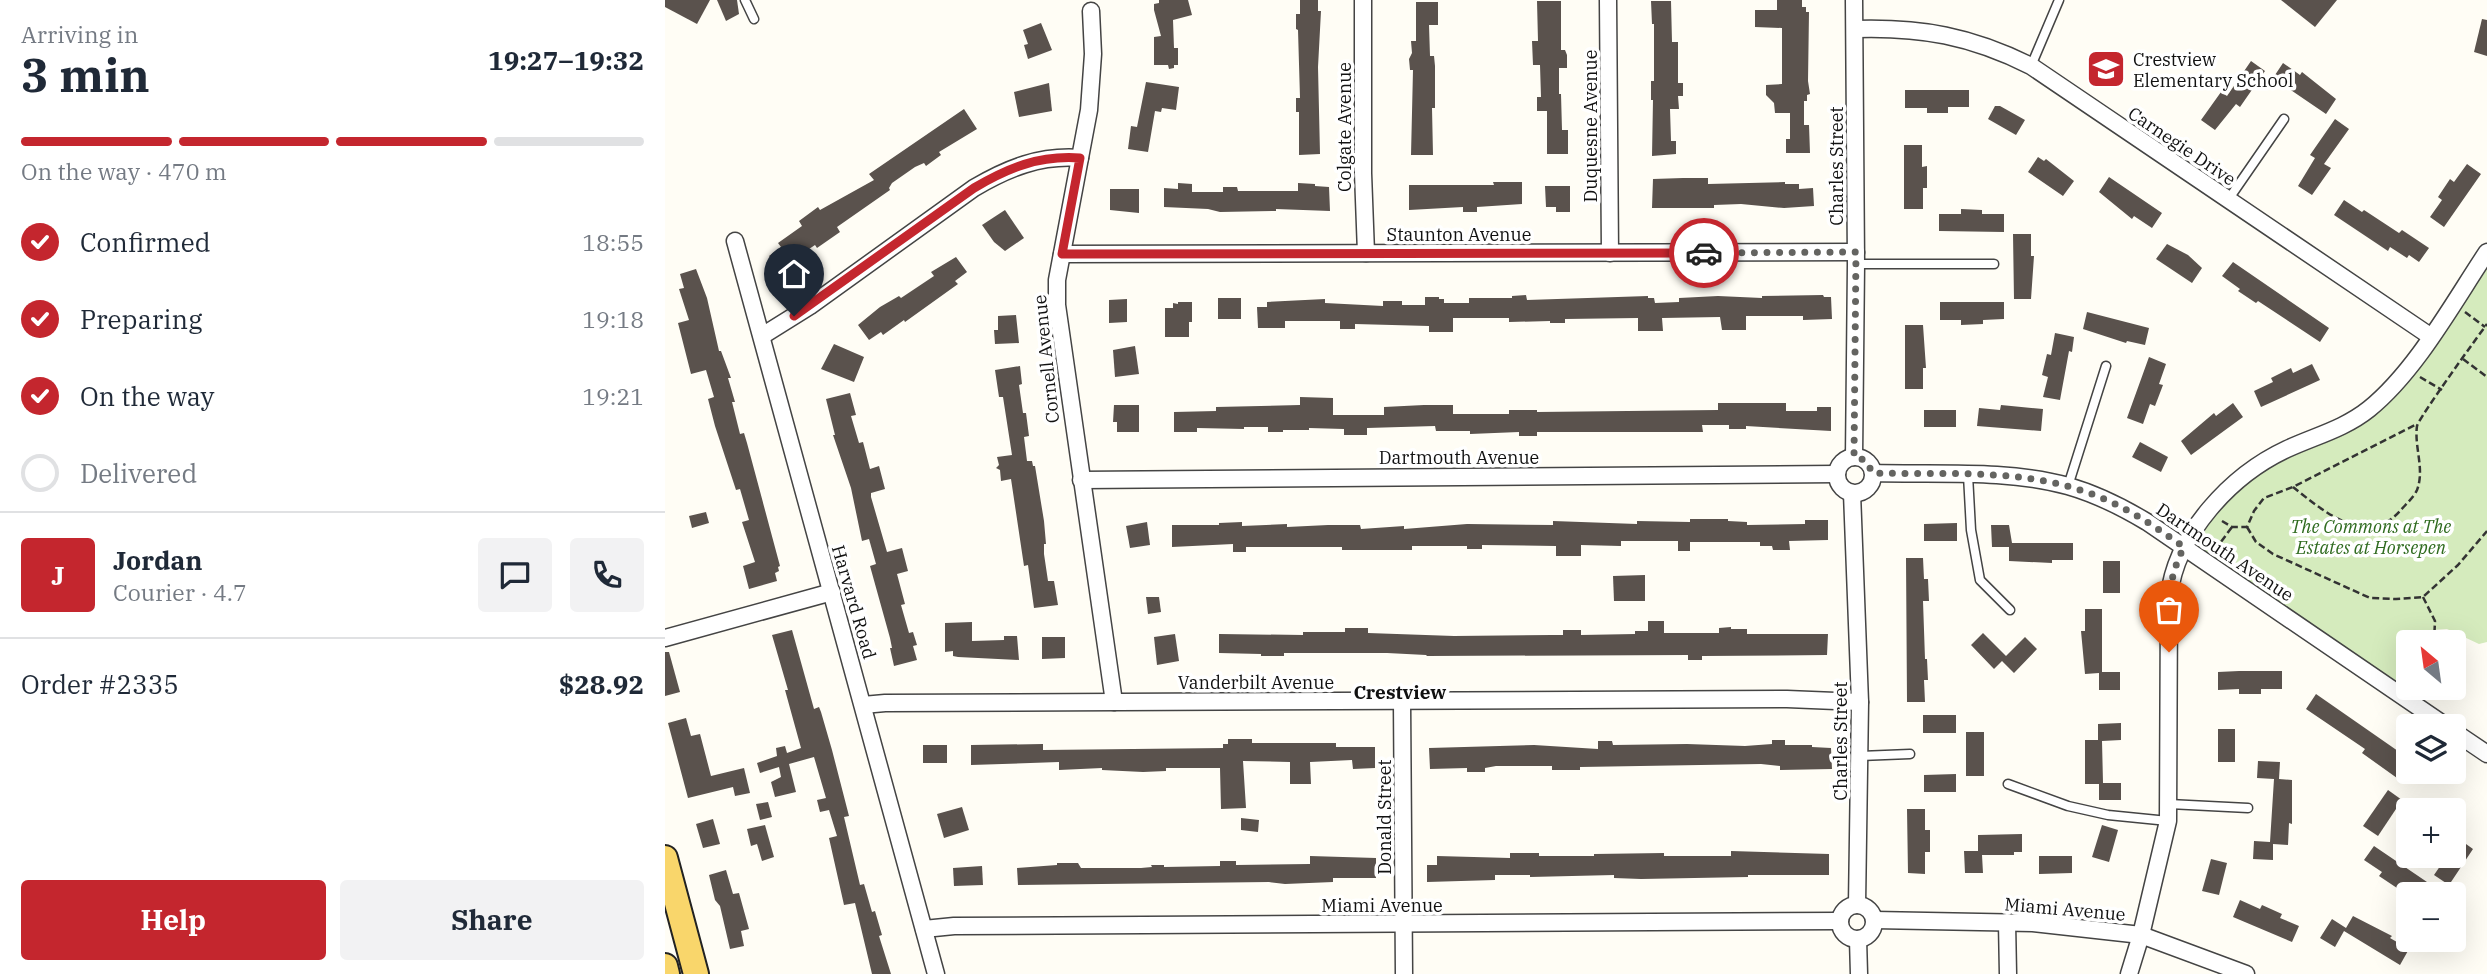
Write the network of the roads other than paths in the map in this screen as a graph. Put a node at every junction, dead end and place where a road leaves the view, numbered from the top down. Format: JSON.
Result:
{"nodes":[{"id":1,"x":745,"y":0,"type":"edge"},
{"id":2,"x":1363,"y":0,"type":"edge"},
{"id":3,"x":1608,"y":0,"type":"edge"},
{"id":4,"x":1854,"y":0,"type":"edge"},
{"id":5,"x":2059,"y":1,"type":"edge"},
{"id":6,"x":1091,"y":11,"type":"dead end"},
{"id":7,"x":754,"y":19,"type":"dead end"},
{"id":8,"x":1854,"y":29,"type":"junction"},
{"id":9,"x":2031,"y":66,"type":"junction"},
{"id":10,"x":2284,"y":119,"type":"dead end"},
{"id":11,"x":1080,"y":158,"type":"junction"},
{"id":12,"x":2228,"y":201,"type":"junction"},
{"id":13,"x":735,"y":240,"type":"dead end"},
{"id":14,"x":2487,"y":252,"type":"edge"},
{"id":15,"x":1366,"y":253,"type":"junction"},
{"id":16,"x":1610,"y":253,"type":"junction"},
{"id":17,"x":1062,"y":254,"type":"junction"},
{"id":18,"x":1856,"y":258,"type":"junction"},
{"id":19,"x":1994,"y":264,"type":"dead end"},
{"id":20,"x":762,"y":336,"type":"junction"},
{"id":21,"x":2430,"y":337,"type":"junction"},
{"id":22,"x":2106,"y":366,"type":"dead end"},
{"id":23,"x":1854,"y":457,"type":"junction"},
{"id":24,"x":1873,"y":473,"type":"junction"},
{"id":25,"x":1837,"y":474,"type":"junction"},
{"id":26,"x":1968,"y":475,"type":"junction"},
{"id":27,"x":1081,"y":480,"type":"junction"},
{"id":28,"x":2068,"y":486,"type":"junction"},
{"id":29,"x":1852,"y":493,"type":"junction"},
{"id":30,"x":2184,"y":547,"type":"junction"},
{"id":31,"x":832,"y":592,"type":"junction"},
{"id":32,"x":2010,"y":610,"type":"dead end"},
{"id":33,"x":665,"y":638,"type":"edge"},
{"id":34,"x":1402,"y":701,"type":"junction"},
{"id":35,"x":1114,"y":702,"type":"junction"},
{"id":36,"x":1860,"y":702,"type":"junction"},
{"id":37,"x":863,"y":705,"type":"junction"},
{"id":38,"x":2428,"y":714,"type":"edge"},
{"id":39,"x":2466,"y":740,"type":"edge"},
{"id":40,"x":1910,"y":754,"type":"dead end"},
{"id":41,"x":2487,"y":754,"type":"edge"},
{"id":42,"x":1860,"y":756,"type":"junction"},
{"id":43,"x":2008,"y":784,"type":"dead end"},
{"id":44,"x":2248,"y":808,"type":"dead end"},
{"id":45,"x":2169,"y":812,"type":"junction"},
{"id":46,"x":665,"y":858,"type":"edge"},
{"id":47,"x":1857,"y":905,"type":"junction"},
{"id":48,"x":1874,"y":920,"type":"junction"},
{"id":49,"x":1840,"y":921,"type":"junction"},
{"id":50,"x":2007,"y":922,"type":"junction"},
{"id":51,"x":1403,"y":924,"type":"junction"},
{"id":52,"x":924,"y":929,"type":"junction"},
{"id":53,"x":2141,"y":935,"type":"junction"},
{"id":54,"x":1858,"y":939,"type":"junction"},
{"id":55,"x":665,"y":966,"type":"edge"},
{"id":56,"x":667,"y":974,"type":"edge"},
{"id":57,"x":696,"y":974,"type":"edge"},
{"id":58,"x":936,"y":974,"type":"edge"},
{"id":59,"x":1403,"y":974,"type":"edge"},
{"id":60,"x":1859,"y":974,"type":"edge"},
{"id":61,"x":2008,"y":974,"type":"edge"},
{"id":62,"x":2129,"y":974,"type":"edge"},
{"id":63,"x":2246,"y":974,"type":"edge"}],
"edges":[{"from":1,"to":7,"type":"lane"},
{"from":2,"to":15,"type":"street","name":"Colgate Avenue"},
{"from":3,"to":16,"type":"street","name":"Duquesne Avenue"},
{"from":4,"to":8,"type":"street","name":"Charles Street"},
{"from":5,"to":9,"type":"lane"},
{"from":6,"to":11,"type":"street","name":"Cornell Avenue"},
{"from":8,"to":9,"type":"street","name":"Carnegie Drive"},
{"from":8,"to":18,"type":"street","name":"Charles Street"},
{"from":9,"to":12,"type":"street","name":"Carnegie Drive"},
{"from":10,"to":12,"type":"lane"},
{"from":11,"to":17,"type":"street","name":"Cornell Avenue"},
{"from":11,"to":20,"type":"street"},
{"from":12,"to":21,"type":"street","name":"Carnegie Drive"},
{"from":13,"to":20,"type":"street","name":"Harvard Road"},
{"from":14,"to":21,"type":"street"},
{"from":15,"to":16,"type":"street","name":"Staunton Avenue"},
{"from":15,"to":17,"type":"street","name":"Staunton Avenue"},
{"from":16,"to":18,"type":"street","name":"Staunton Avenue"},
{"from":17,"to":27,"type":"street","name":"Cornell Avenue"},
{"from":18,"to":19,"type":"lane"},
{"from":18,"to":23,"type":"street","name":"Charles Street"},
{"from":20,"to":31,"type":"street","name":"Harvard Road"},
{"from":21,"to":30,"type":"street"},
{"from":22,"to":28,"type":"lane"},
{"from":23,"to":24,"type":"street"},
{"from":23,"to":25,"type":"street"},
{"from":24,"to":26,"type":"street","name":"Dartmouth Avenue"},
{"from":24,"to":29,"type":"street"},
{"from":25,"to":27,"type":"street","name":"Dartmouth Avenue"},
{"from":25,"to":29,"type":"street"},
{"from":26,"to":28,"type":"street","name":"Dartmouth Avenue"},
{"from":26,"to":32,"type":"lane"},
{"from":27,"to":35,"type":"street","name":"Cornell Avenue"},
{"from":28,"to":30,"type":"street","name":"Dartmouth Avenue"},
{"from":29,"to":36,"type":"street","name":"Charles Street"},
{"from":30,"to":38,"type":"street","name":"Dartmouth Avenue"},
{"from":30,"to":45,"type":"street"},
{"from":31,"to":33,"type":"street"},
{"from":31,"to":37,"type":"street","name":"Harvard Road"},
{"from":34,"to":35,"type":"street","name":"Vanderbilt Avenue"},
{"from":34,"to":36,"type":"street","name":"Vanderbilt Avenue"},
{"from":34,"to":51,"type":"street","name":"Donald Street"},
{"from":35,"to":37,"type":"street","name":"Vanderbilt Avenue"},
{"from":36,"to":42,"type":"street","name":"Charles Street"},
{"from":37,"to":52,"type":"street","name":"Harvard Road"},
{"from":39,"to":41,"type":"street"},
{"from":40,"to":42,"type":"lane"},
{"from":42,"to":47,"type":"street","name":"Charles Street"},
{"from":43,"to":45,"type":"lane"},
{"from":44,"to":45,"type":"lane"},
{"from":45,"to":53,"type":"street"},
{"from":46,"to":57,"type":"main road"},
{"from":47,"to":48,"type":"street"},
{"from":47,"to":49,"type":"street"},
{"from":48,"to":50,"type":"street","name":"Miami Avenue"},
{"from":48,"to":54,"type":"street"},
{"from":49,"to":51,"type":"street","name":"Miami Avenue"},
{"from":49,"to":54,"type":"street"},
{"from":50,"to":53,"type":"street","name":"Miami Avenue"},
{"from":50,"to":61,"type":"street"},
{"from":51,"to":52,"type":"street","name":"Miami Avenue"},
{"from":51,"to":59,"type":"street","name":"Donald Street"},
{"from":52,"to":58,"type":"street","name":"Harvard Road"},
{"from":53,"to":62,"type":"street"},
{"from":53,"to":63,"type":"street","name":"Miami Avenue"},
{"from":54,"to":60,"type":"street"},
{"from":55,"to":56,"type":"main road"}]}
